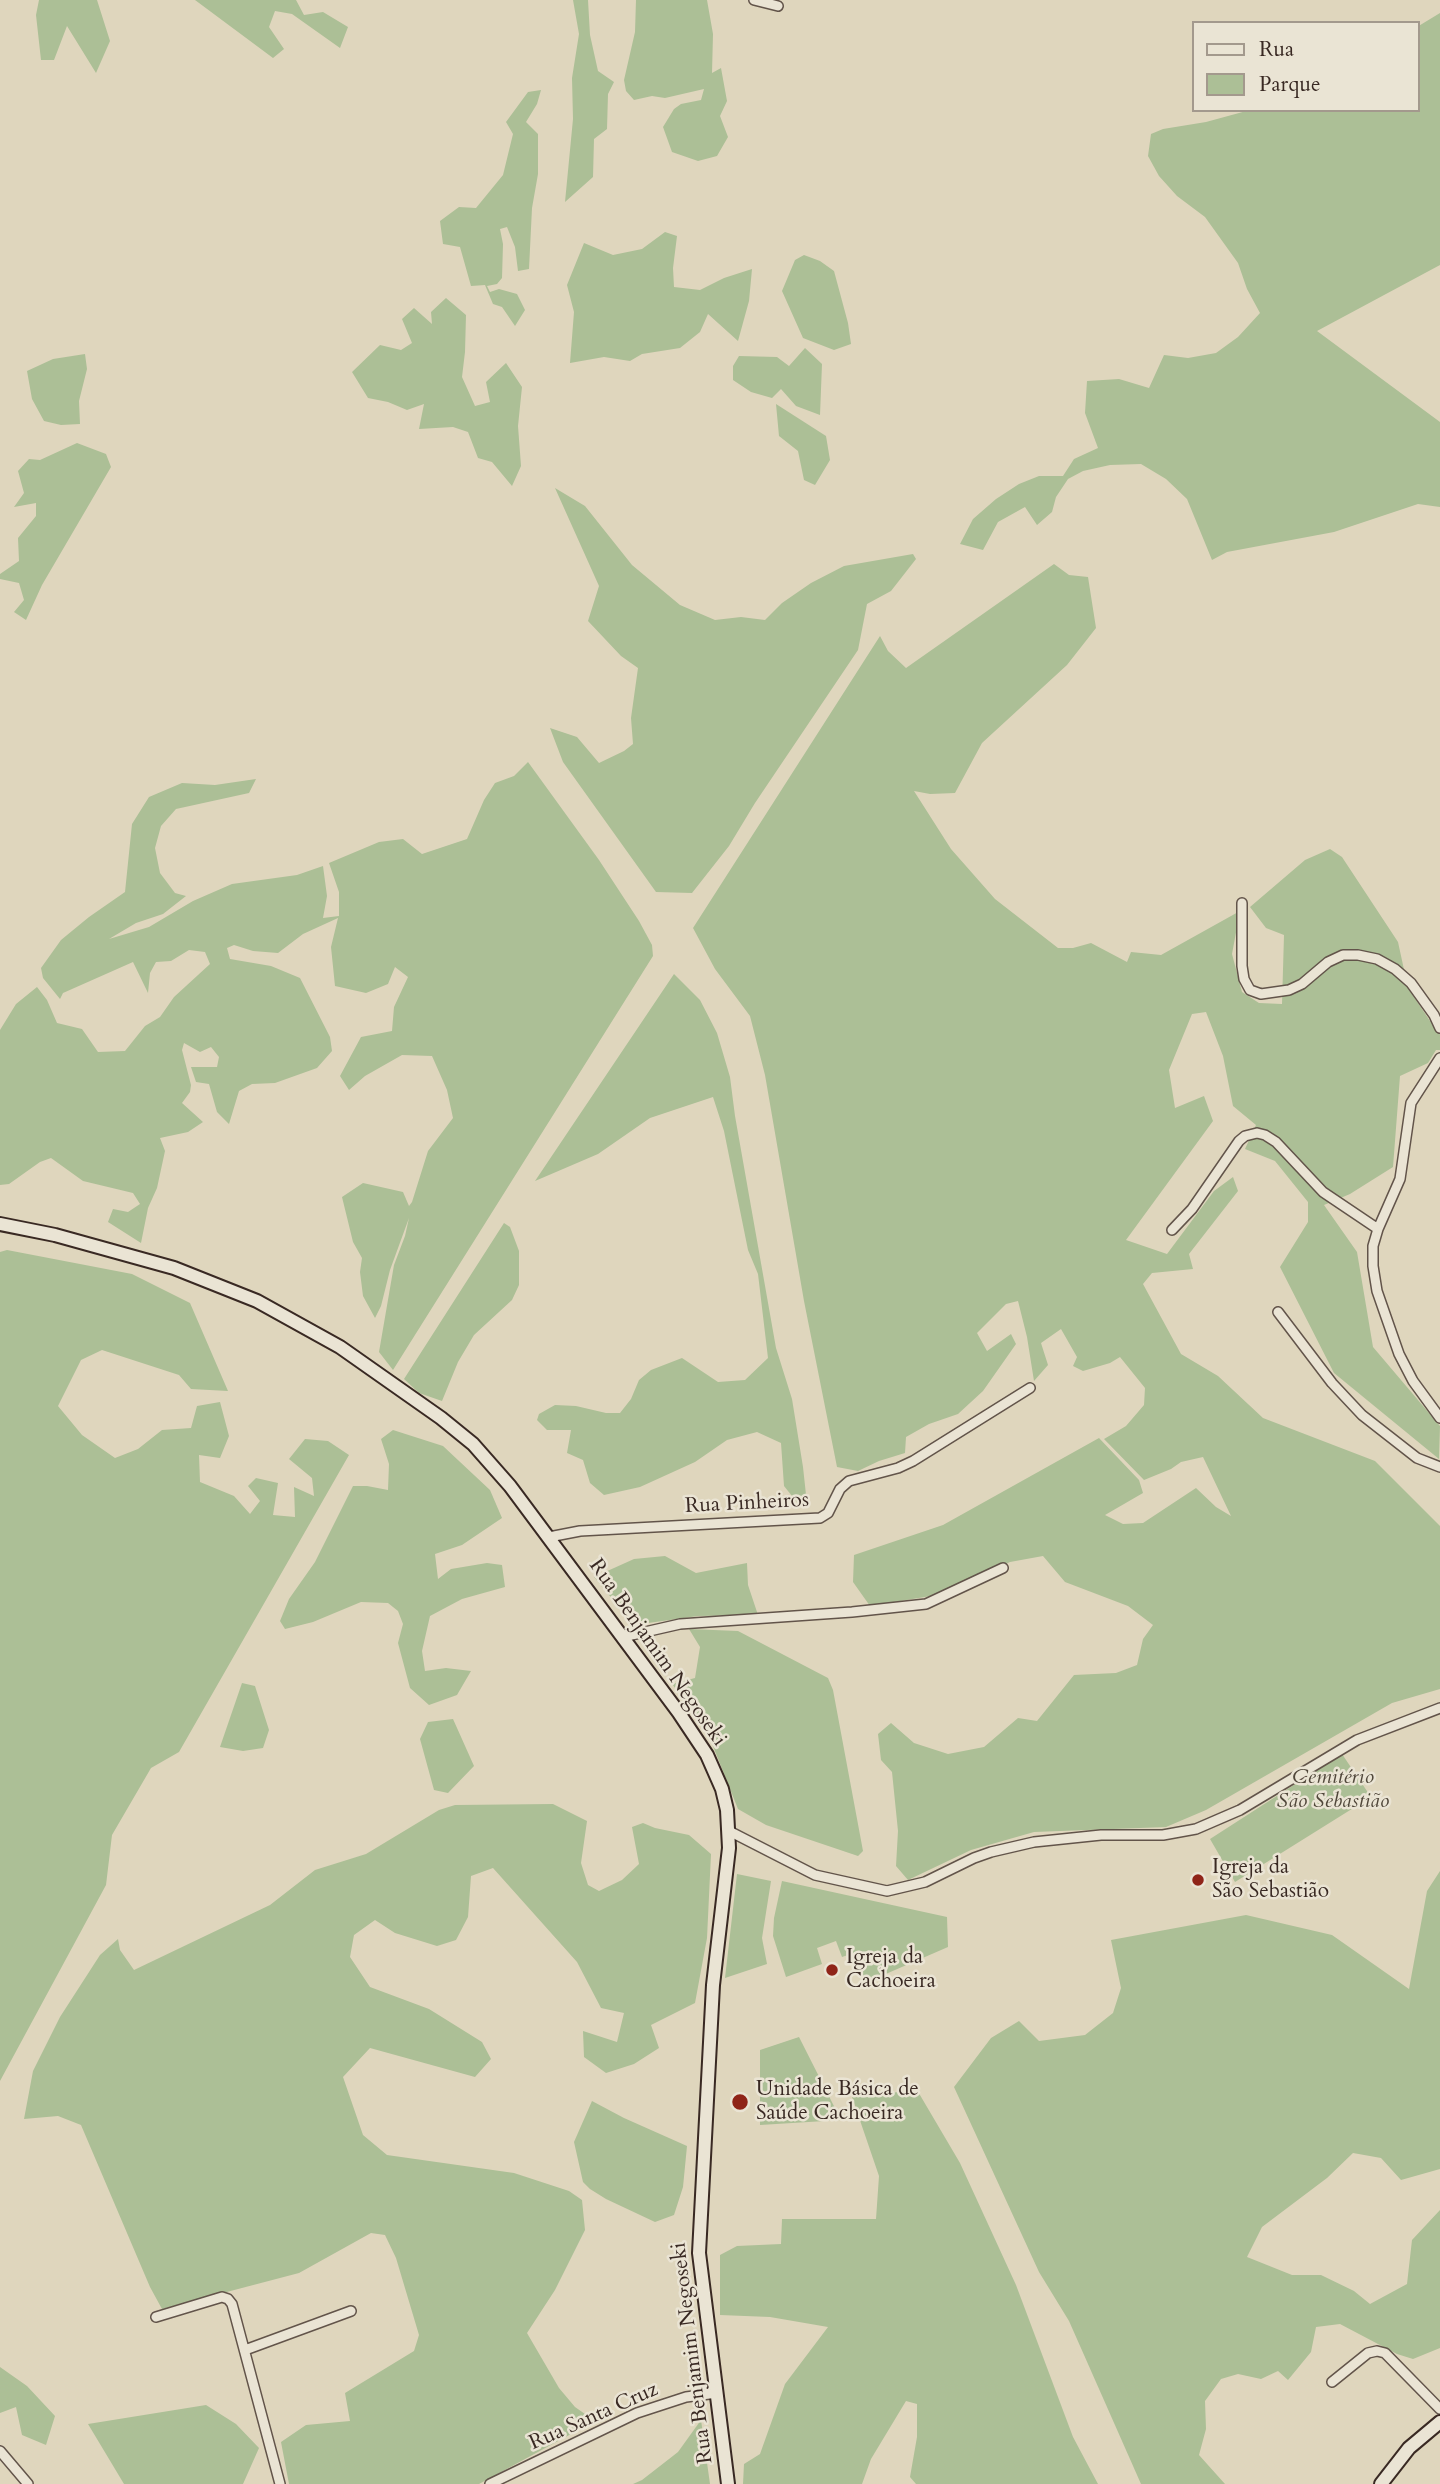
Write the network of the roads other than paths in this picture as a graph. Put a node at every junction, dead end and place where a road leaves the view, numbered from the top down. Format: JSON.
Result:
{"nodes":[{"id":1,"x":754,"y":0,"type":"edge"},
{"id":2,"x":778,"y":6,"type":"dead end"},
{"id":3,"x":1242,"y":903,"type":"dead end"},
{"id":4,"x":1440,"y":1028,"type":"edge"},
{"id":5,"x":1440,"y":1058,"type":"edge"},
{"id":6,"x":0,"y":1224,"type":"edge"},
{"id":7,"x":1378,"y":1229,"type":"junction"},
{"id":8,"x":1172,"y":1230,"type":"dead end"},
{"id":9,"x":1278,"y":1312,"type":"dead end"},
{"id":10,"x":1030,"y":1388,"type":"dead end"},
{"id":11,"x":1440,"y":1418,"type":"edge"},
{"id":12,"x":1440,"y":1467,"type":"edge"},
{"id":13,"x":549,"y":1537,"type":"junction"},
{"id":14,"x":1003,"y":1568,"type":"dead end"},
{"id":15,"x":623,"y":1637,"type":"junction"},
{"id":16,"x":1440,"y":1708,"type":"edge"},
{"id":17,"x":729,"y":1831,"type":"junction"},
{"id":18,"x":351,"y":2311,"type":"dead end"},
{"id":19,"x":156,"y":2317,"type":"dead end"},
{"id":20,"x":245,"y":2350,"type":"junction"},
{"id":21,"x":1332,"y":2382,"type":"dead end"},
{"id":22,"x":717,"y":2393,"type":"junction"},
{"id":23,"x":1440,"y":2409,"type":"edge"},
{"id":24,"x":1440,"y":2422,"type":"edge"},
{"id":25,"x":0,"y":2451,"type":"edge"},
{"id":26,"x":28,"y":2484,"type":"edge"},
{"id":27,"x":280,"y":2484,"type":"edge"},
{"id":28,"x":490,"y":2484,"type":"edge"},
{"id":29,"x":728,"y":2484,"type":"edge"},
{"id":30,"x":1381,"y":2484,"type":"edge"}],
"edges":[{"from":1,"to":2,"type":"street"},
{"from":3,"to":4,"type":"street"},
{"from":5,"to":7,"type":"street"},
{"from":6,"to":13,"type":"main road","name":"Rua Benjamim Negoseki"},
{"from":7,"to":8,"type":"street"},
{"from":7,"to":11,"type":"street"},
{"from":9,"to":12,"type":"street"},
{"from":10,"to":13,"type":"street","name":"Rua Pinheiros"},
{"from":13,"to":15,"type":"main road","name":"Rua Benjamim Negoseki"},
{"from":14,"to":15,"type":"street"},
{"from":15,"to":17,"type":"main road","name":"Rua Benjamim Negoseki"},
{"from":16,"to":17,"type":"street"},
{"from":17,"to":22,"type":"main road","name":"Rua Benjamim Negoseki"},
{"from":18,"to":20,"type":"street"},
{"from":19,"to":20,"type":"street"},
{"from":20,"to":27,"type":"street"},
{"from":21,"to":23,"type":"street"},
{"from":22,"to":28,"type":"street","name":"Rua Santa Cruz"},
{"from":22,"to":29,"type":"main road","name":"Rua Benjamim Negoseki"},
{"from":24,"to":30,"type":"main road"},
{"from":25,"to":26,"type":"street"}]}
